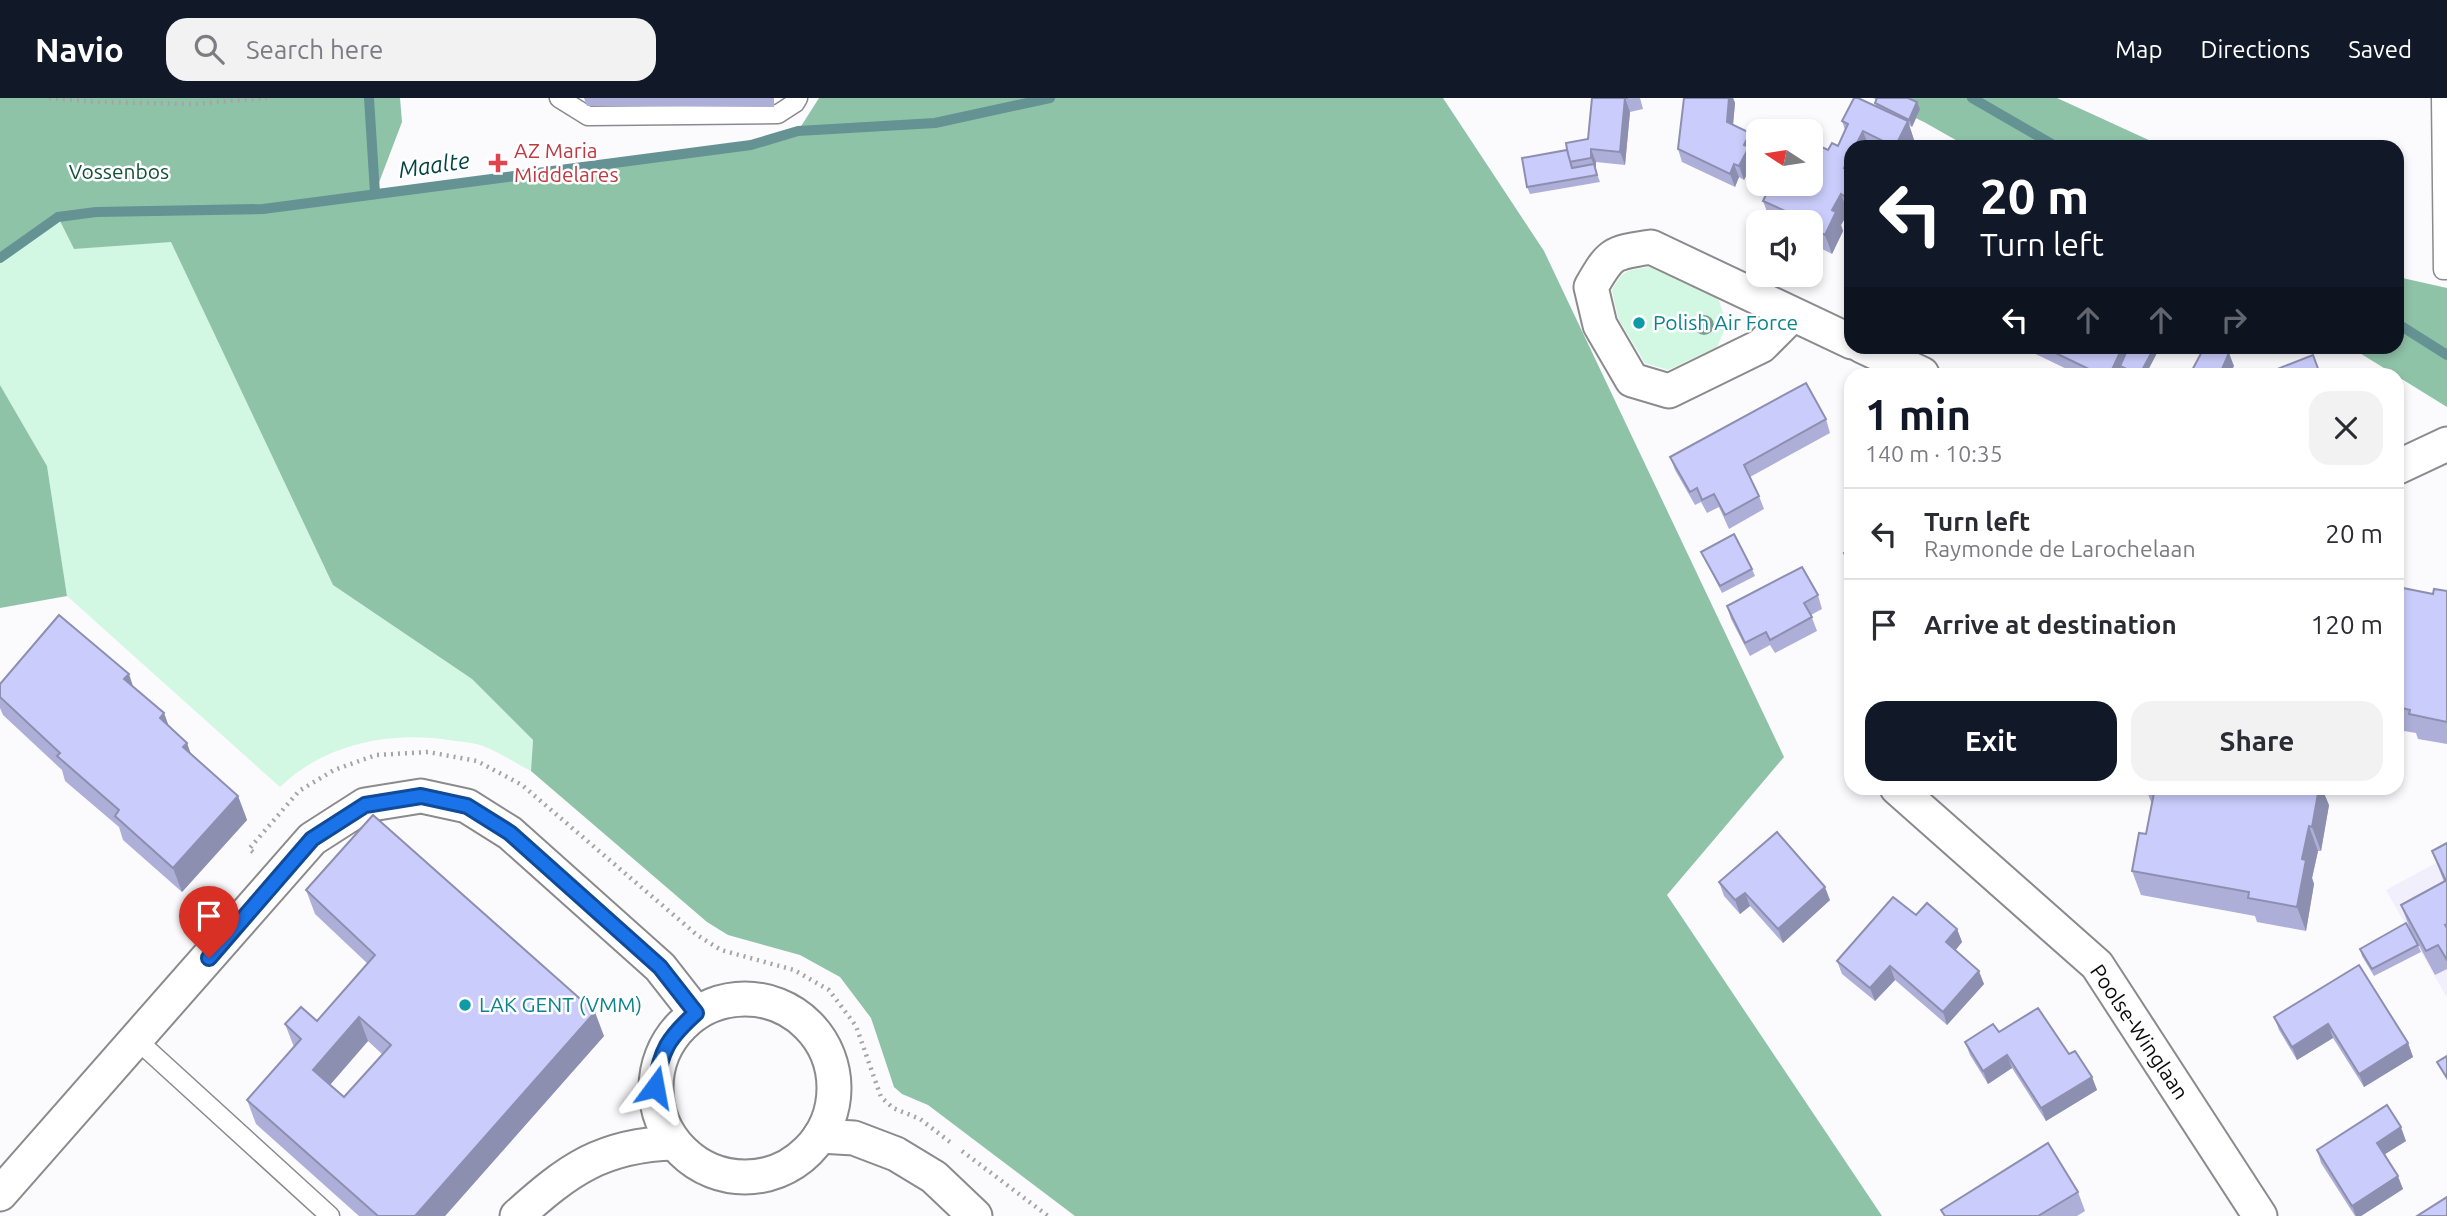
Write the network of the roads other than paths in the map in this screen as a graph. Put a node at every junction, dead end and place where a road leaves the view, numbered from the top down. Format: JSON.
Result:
{"nodes":[{"id":1,"x":559,"y":98,"type":"edge"},
{"id":2,"x":798,"y":98,"type":"edge"},
{"id":3,"x":2441,"y":98,"type":"edge"},
{"id":4,"x":2447,"y":270,"type":"edge"},
{"id":5,"x":1793,"y":314,"type":"junction"},
{"id":6,"x":1844,"y":338,"type":"edge"},
{"id":7,"x":1879,"y":354,"type":"edge"},
{"id":8,"x":1909,"y":368,"type":"edge"},
{"id":9,"x":2447,"y":444,"type":"edge"},
{"id":10,"x":2404,"y":464,"type":"edge"},
{"id":11,"x":1905,"y":795,"type":"edge"},
{"id":12,"x":696,"y":1013,"type":"junction"},
{"id":13,"x":137,"y":1040,"type":"junction"},
{"id":14,"x":820,"y":1136,"type":"junction"},
{"id":15,"x":674,"y":1143,"type":"junction"},
{"id":16,"x":0,"y":1194,"type":"edge"},
{"id":17,"x":330,"y":1216,"type":"edge"},
{"id":18,"x":517,"y":1216,"type":"edge"},
{"id":19,"x":975,"y":1216,"type":"edge"},
{"id":20,"x":2260,"y":1216,"type":"edge"}],
"edges":[{"from":1,"to":2,"type":"lane"},
{"from":3,"to":4,"type":"lane"},
{"from":5,"to":5,"type":"street"},
{"from":5,"to":6,"type":"street"},
{"from":7,"to":8,"type":"street"},
{"from":9,"to":10,"type":"street"},
{"from":11,"to":20,"type":"street","name":"Poolse-Winglaan"},
{"from":12,"to":13,"type":"street"},
{"from":12,"to":14,"type":"street"},
{"from":12,"to":15,"type":"street"},
{"from":13,"to":16,"type":"street"},
{"from":13,"to":17,"type":"lane"},
{"from":14,"to":15,"type":"street"},
{"from":14,"to":19,"type":"street"},
{"from":15,"to":18,"type":"street"}]}
